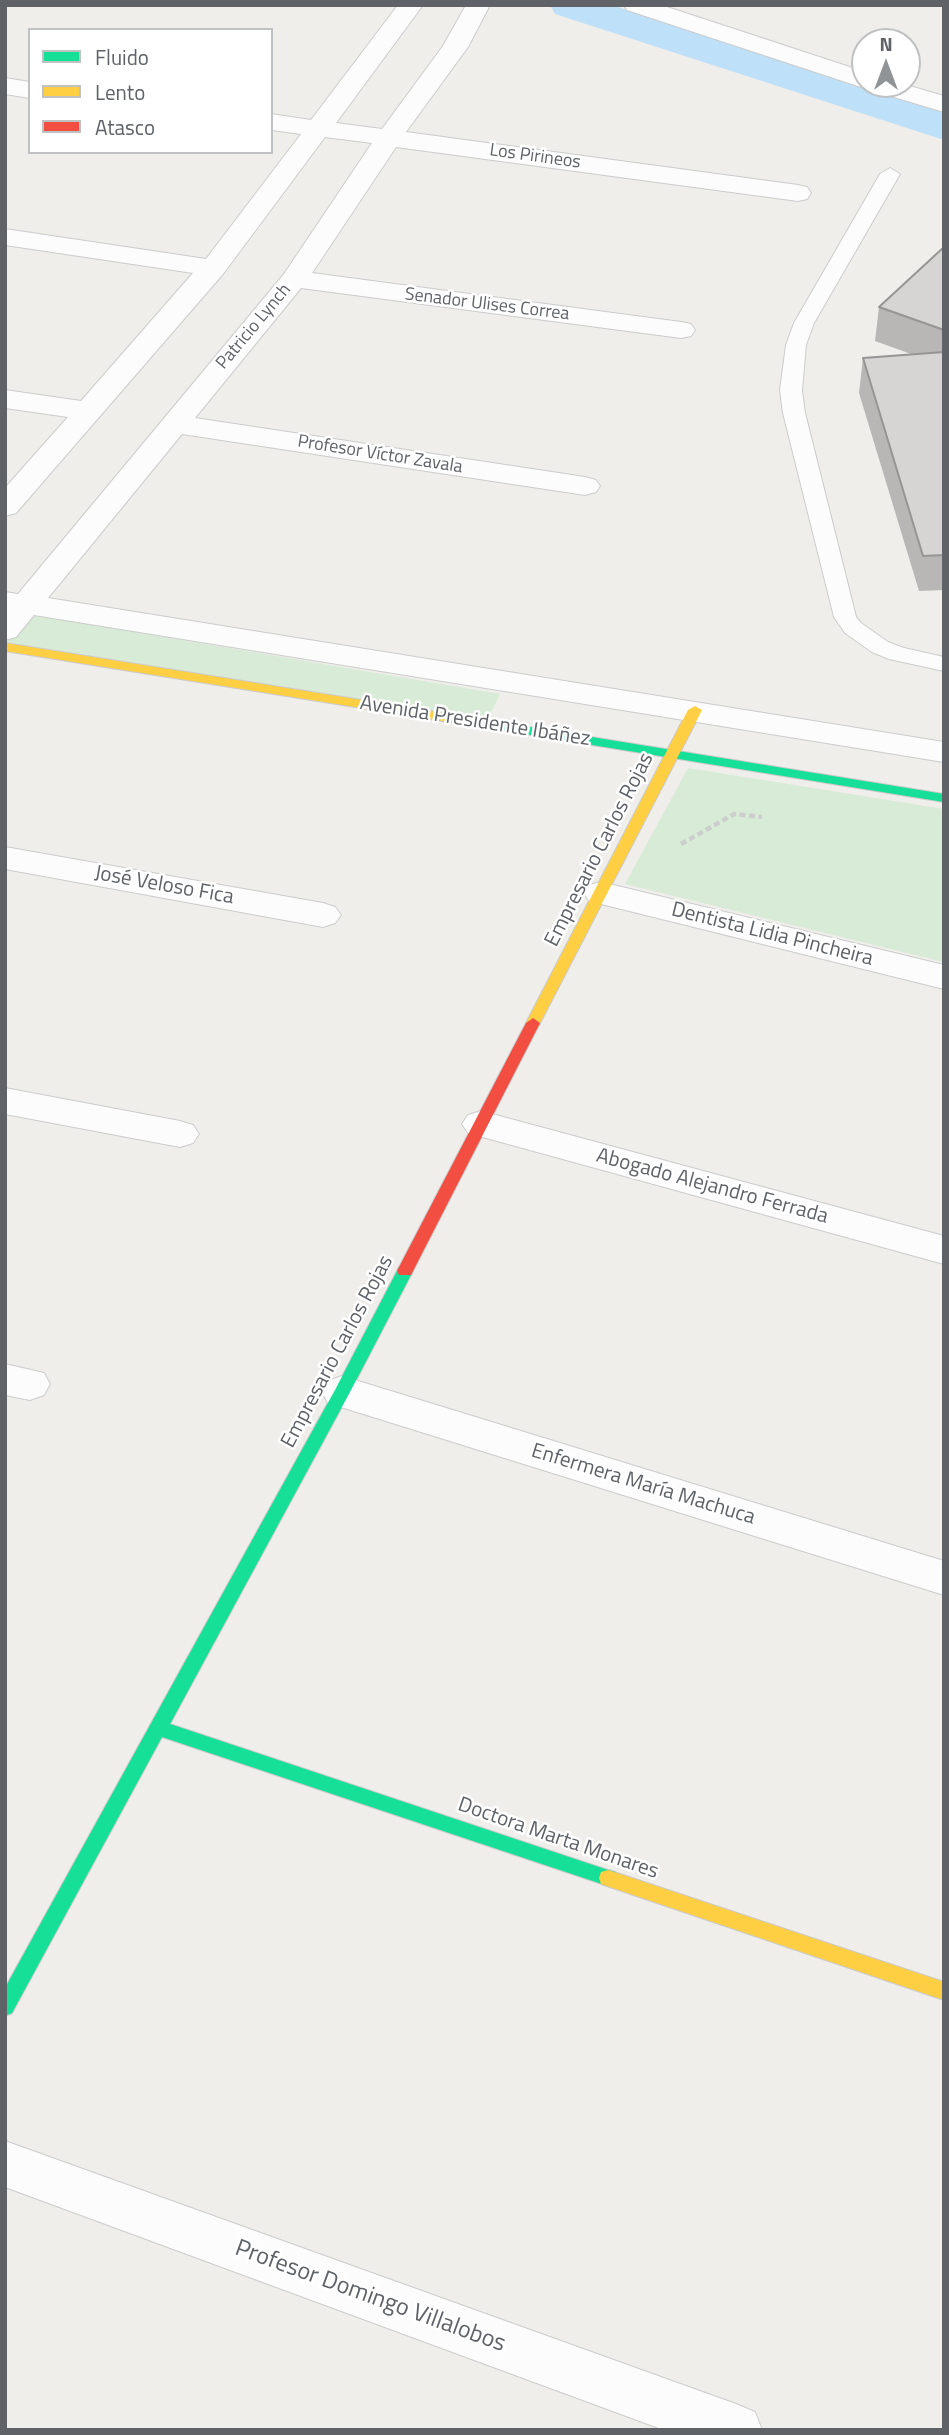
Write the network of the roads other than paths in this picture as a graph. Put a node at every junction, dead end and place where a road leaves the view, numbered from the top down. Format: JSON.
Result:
{"nodes":[{"id":1,"x":478,"y":5,"type":"edge"},
{"id":2,"x":636,"y":5,"type":"edge"},
{"id":3,"x":402,"y":6,"type":"edge"},
{"id":4,"x":851,"y":75,"type":"edge"},
{"id":5,"x":5,"y":86,"type":"edge"},
{"id":6,"x":28,"y":90,"type":"edge"},
{"id":7,"x":921,"y":97,"type":"edge"},
{"id":8,"x":944,"y":104,"type":"edge"},
{"id":9,"x":273,"y":122,"type":"edge"},
{"id":10,"x":317,"y":128,"type":"junction"},
{"id":11,"x":389,"y":138,"type":"junction"},
{"id":12,"x":890,"y":174,"type":"dead end"},
{"id":13,"x":798,"y":192,"type":"dead end"},
{"id":14,"x":5,"y":237,"type":"edge"},
{"id":15,"x":213,"y":268,"type":"junction"},
{"id":16,"x":294,"y":279,"type":"junction"},
{"id":17,"x":681,"y":330,"type":"dead end"},
{"id":18,"x":5,"y":399,"type":"edge"},
{"id":19,"x":88,"y":411,"type":"junction"},
{"id":20,"x":174,"y":424,"type":"junction"},
{"id":21,"x":586,"y":486,"type":"dead end"},
{"id":22,"x":5,"y":507,"type":"edge"},
{"id":23,"x":16,"y":603,"type":"edge"},
{"id":24,"x":5,"y":630,"type":"edge"},
{"id":25,"x":5,"y":647,"type":"edge"},
{"id":26,"x":944,"y":664,"type":"edge"},
{"id":27,"x":695,"y":710,"type":"junction"},
{"id":28,"x":944,"y":752,"type":"edge"},
{"id":29,"x":673,"y":753,"type":"junction"},
{"id":30,"x":944,"y":799,"type":"edge"},
{"id":31,"x":5,"y":858,"type":"edge"},
{"id":32,"x":610,"y":895,"type":"junction"},
{"id":33,"x":323,"y":915,"type":"dead end"},
{"id":34,"x":944,"y":977,"type":"edge"},
{"id":35,"x":5,"y":1101,"type":"edge"},
{"id":36,"x":481,"y":1124,"type":"junction"},
{"id":37,"x":180,"y":1134,"type":"dead end"},
{"id":38,"x":944,"y":1250,"type":"edge"},
{"id":39,"x":342,"y":1392,"type":"junction"},
{"id":40,"x":944,"y":1578,"type":"edge"},
{"id":41,"x":159,"y":1728,"type":"junction"},
{"id":42,"x":944,"y":1991,"type":"edge"},
{"id":43,"x":5,"y":2007,"type":"edge"},
{"id":44,"x":5,"y":2164,"type":"edge"},
{"id":45,"x":736,"y":2430,"type":"edge"}],
"edges":[{"from":1,"to":11,"type":"street","name":"Patricio Lynch"},
{"from":2,"to":4,"type":"street"},
{"from":3,"to":10,"type":"street"},
{"from":5,"to":6,"type":"street"},
{"from":7,"to":8,"type":"street"},
{"from":9,"to":10,"type":"street","name":"Los Pirineos"},
{"from":10,"to":11,"type":"street","name":"Los Pirineos"},
{"from":10,"to":15,"type":"street"},
{"from":11,"to":13,"type":"street","name":"Los Pirineos"},
{"from":11,"to":16,"type":"street","name":"Patricio Lynch"},
{"from":12,"to":26,"type":"lane"},
{"from":14,"to":15,"type":"street"},
{"from":15,"to":19,"type":"street"},
{"from":16,"to":17,"type":"street","name":"Senador Ulises Correa"},
{"from":16,"to":20,"type":"street","name":"Patricio Lynch"},
{"from":18,"to":19,"type":"street"},
{"from":19,"to":22,"type":"street"},
{"from":20,"to":21,"type":"street","name":"Profesor Víctor Zavala"},
{"from":20,"to":23,"type":"street","name":"Patricio Lynch"},
{"from":23,"to":24,"type":"street","name":"Patricio Lynch"},
{"from":23,"to":27,"type":"street"},
{"from":25,"to":29,"type":"street","name":"Avenida Presidente Ibáñez"},
{"from":27,"to":28,"type":"street"},
{"from":27,"to":29,"type":"street","name":"Empresario Carlos Rojas"},
{"from":29,"to":30,"type":"street","name":"Avenida Presidente Ibáñez"},
{"from":29,"to":32,"type":"street","name":"Empresario Carlos Rojas"},
{"from":31,"to":33,"type":"street","name":"José Veloso Fica"},
{"from":32,"to":34,"type":"street","name":"Dentista Lidia Pincheira"},
{"from":32,"to":36,"type":"street","name":"Empresario Carlos Rojas"},
{"from":35,"to":37,"type":"street"},
{"from":36,"to":38,"type":"street","name":"Abogado Alejandro Ferrada"},
{"from":36,"to":39,"type":"street","name":"Empresario Carlos Rojas"},
{"from":39,"to":40,"type":"street","name":"Enfermera María Machuca"},
{"from":39,"to":41,"type":"street","name":"Empresario Carlos Rojas"},
{"from":41,"to":42,"type":"street","name":"Doctora Marta Monares"},
{"from":41,"to":43,"type":"street","name":"Empresario Carlos Rojas"},
{"from":44,"to":45,"type":"street","name":"Profesor Domingo Villalobos"}]}
